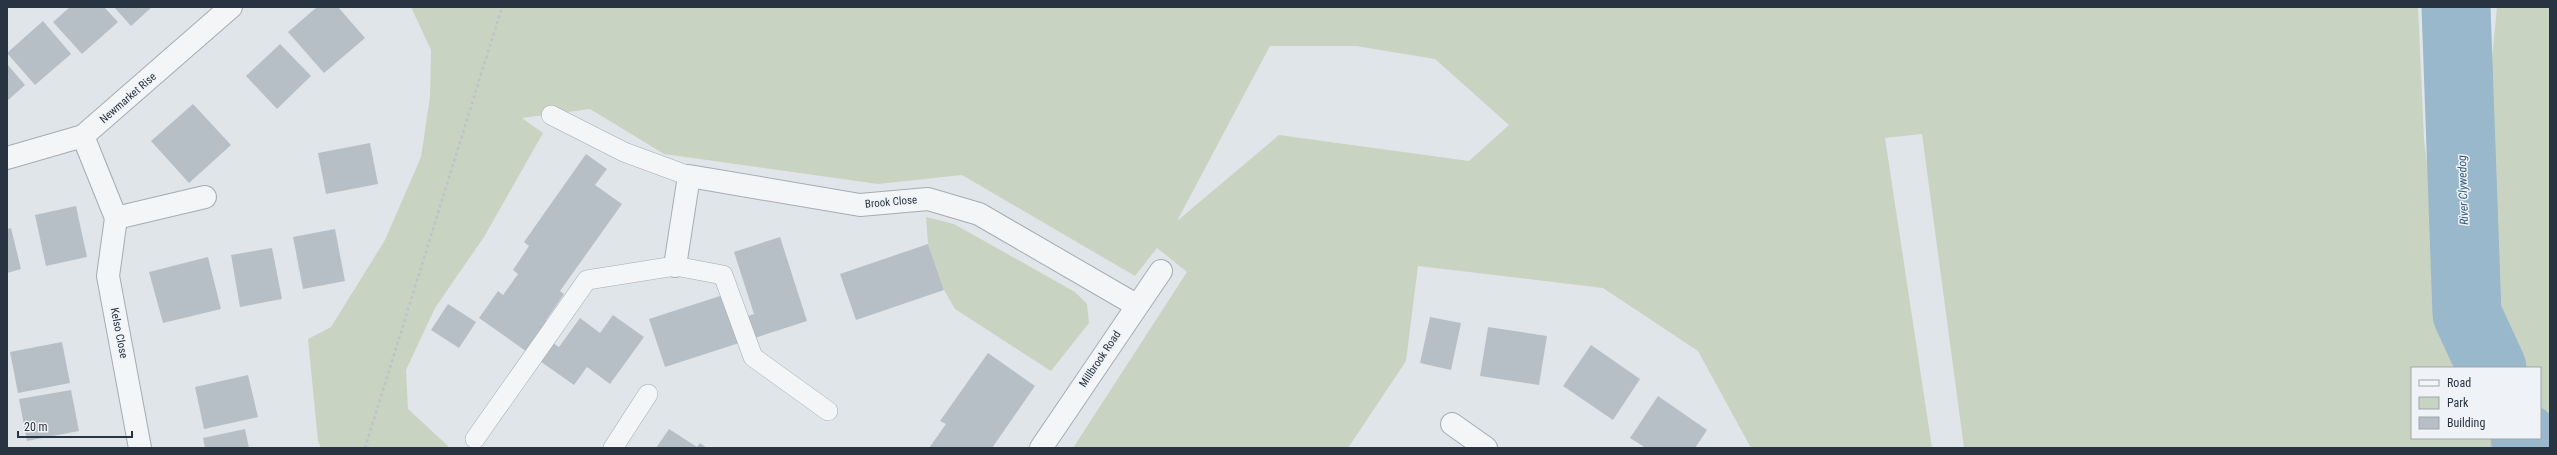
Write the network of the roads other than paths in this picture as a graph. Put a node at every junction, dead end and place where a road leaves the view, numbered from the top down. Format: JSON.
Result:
{"nodes":[{"id":1,"x":231,"y":7,"type":"edge"},
{"id":2,"x":551,"y":115,"type":"dead end"},
{"id":3,"x":83,"y":136,"type":"junction"},
{"id":4,"x":7,"y":158,"type":"edge"},
{"id":5,"x":689,"y":176,"type":"junction"},
{"id":6,"x":205,"y":197,"type":"dead end"},
{"id":7,"x":116,"y":218,"type":"junction"},
{"id":8,"x":675,"y":266,"type":"junction"},
{"id":9,"x":1160,"y":271,"type":"dead end"},
{"id":10,"x":1136,"y":305,"type":"junction"},
{"id":11,"x":648,"y":394,"type":"dead end"},
{"id":12,"x":828,"y":411,"type":"dead end"},
{"id":13,"x":1452,"y":424,"type":"dead end"},
{"id":14,"x":475,"y":439,"type":"dead end"},
{"id":15,"x":140,"y":448,"type":"edge"},
{"id":16,"x":613,"y":448,"type":"edge"},
{"id":17,"x":1041,"y":448,"type":"edge"},
{"id":18,"x":1486,"y":448,"type":"edge"}],
"edges":[{"from":1,"to":3,"type":"street","name":"Newmarket Rise"},
{"from":2,"to":5,"type":"lane"},
{"from":3,"to":4,"type":"street","name":"Newmarket Rise"},
{"from":3,"to":7,"type":"street","name":"Kelso Close"},
{"from":5,"to":8,"type":"street"},
{"from":5,"to":10,"type":"street","name":"Brook Close"},
{"from":6,"to":7,"type":"street"},
{"from":7,"to":15,"type":"street","name":"Kelso Close"},
{"from":8,"to":12,"type":"lane"},
{"from":8,"to":14,"type":"lane"},
{"from":9,"to":10,"type":"street","name":"Millbrook Road"},
{"from":10,"to":17,"type":"street","name":"Millbrook Road"},
{"from":11,"to":16,"type":"lane"},
{"from":13,"to":18,"type":"street"}]}
